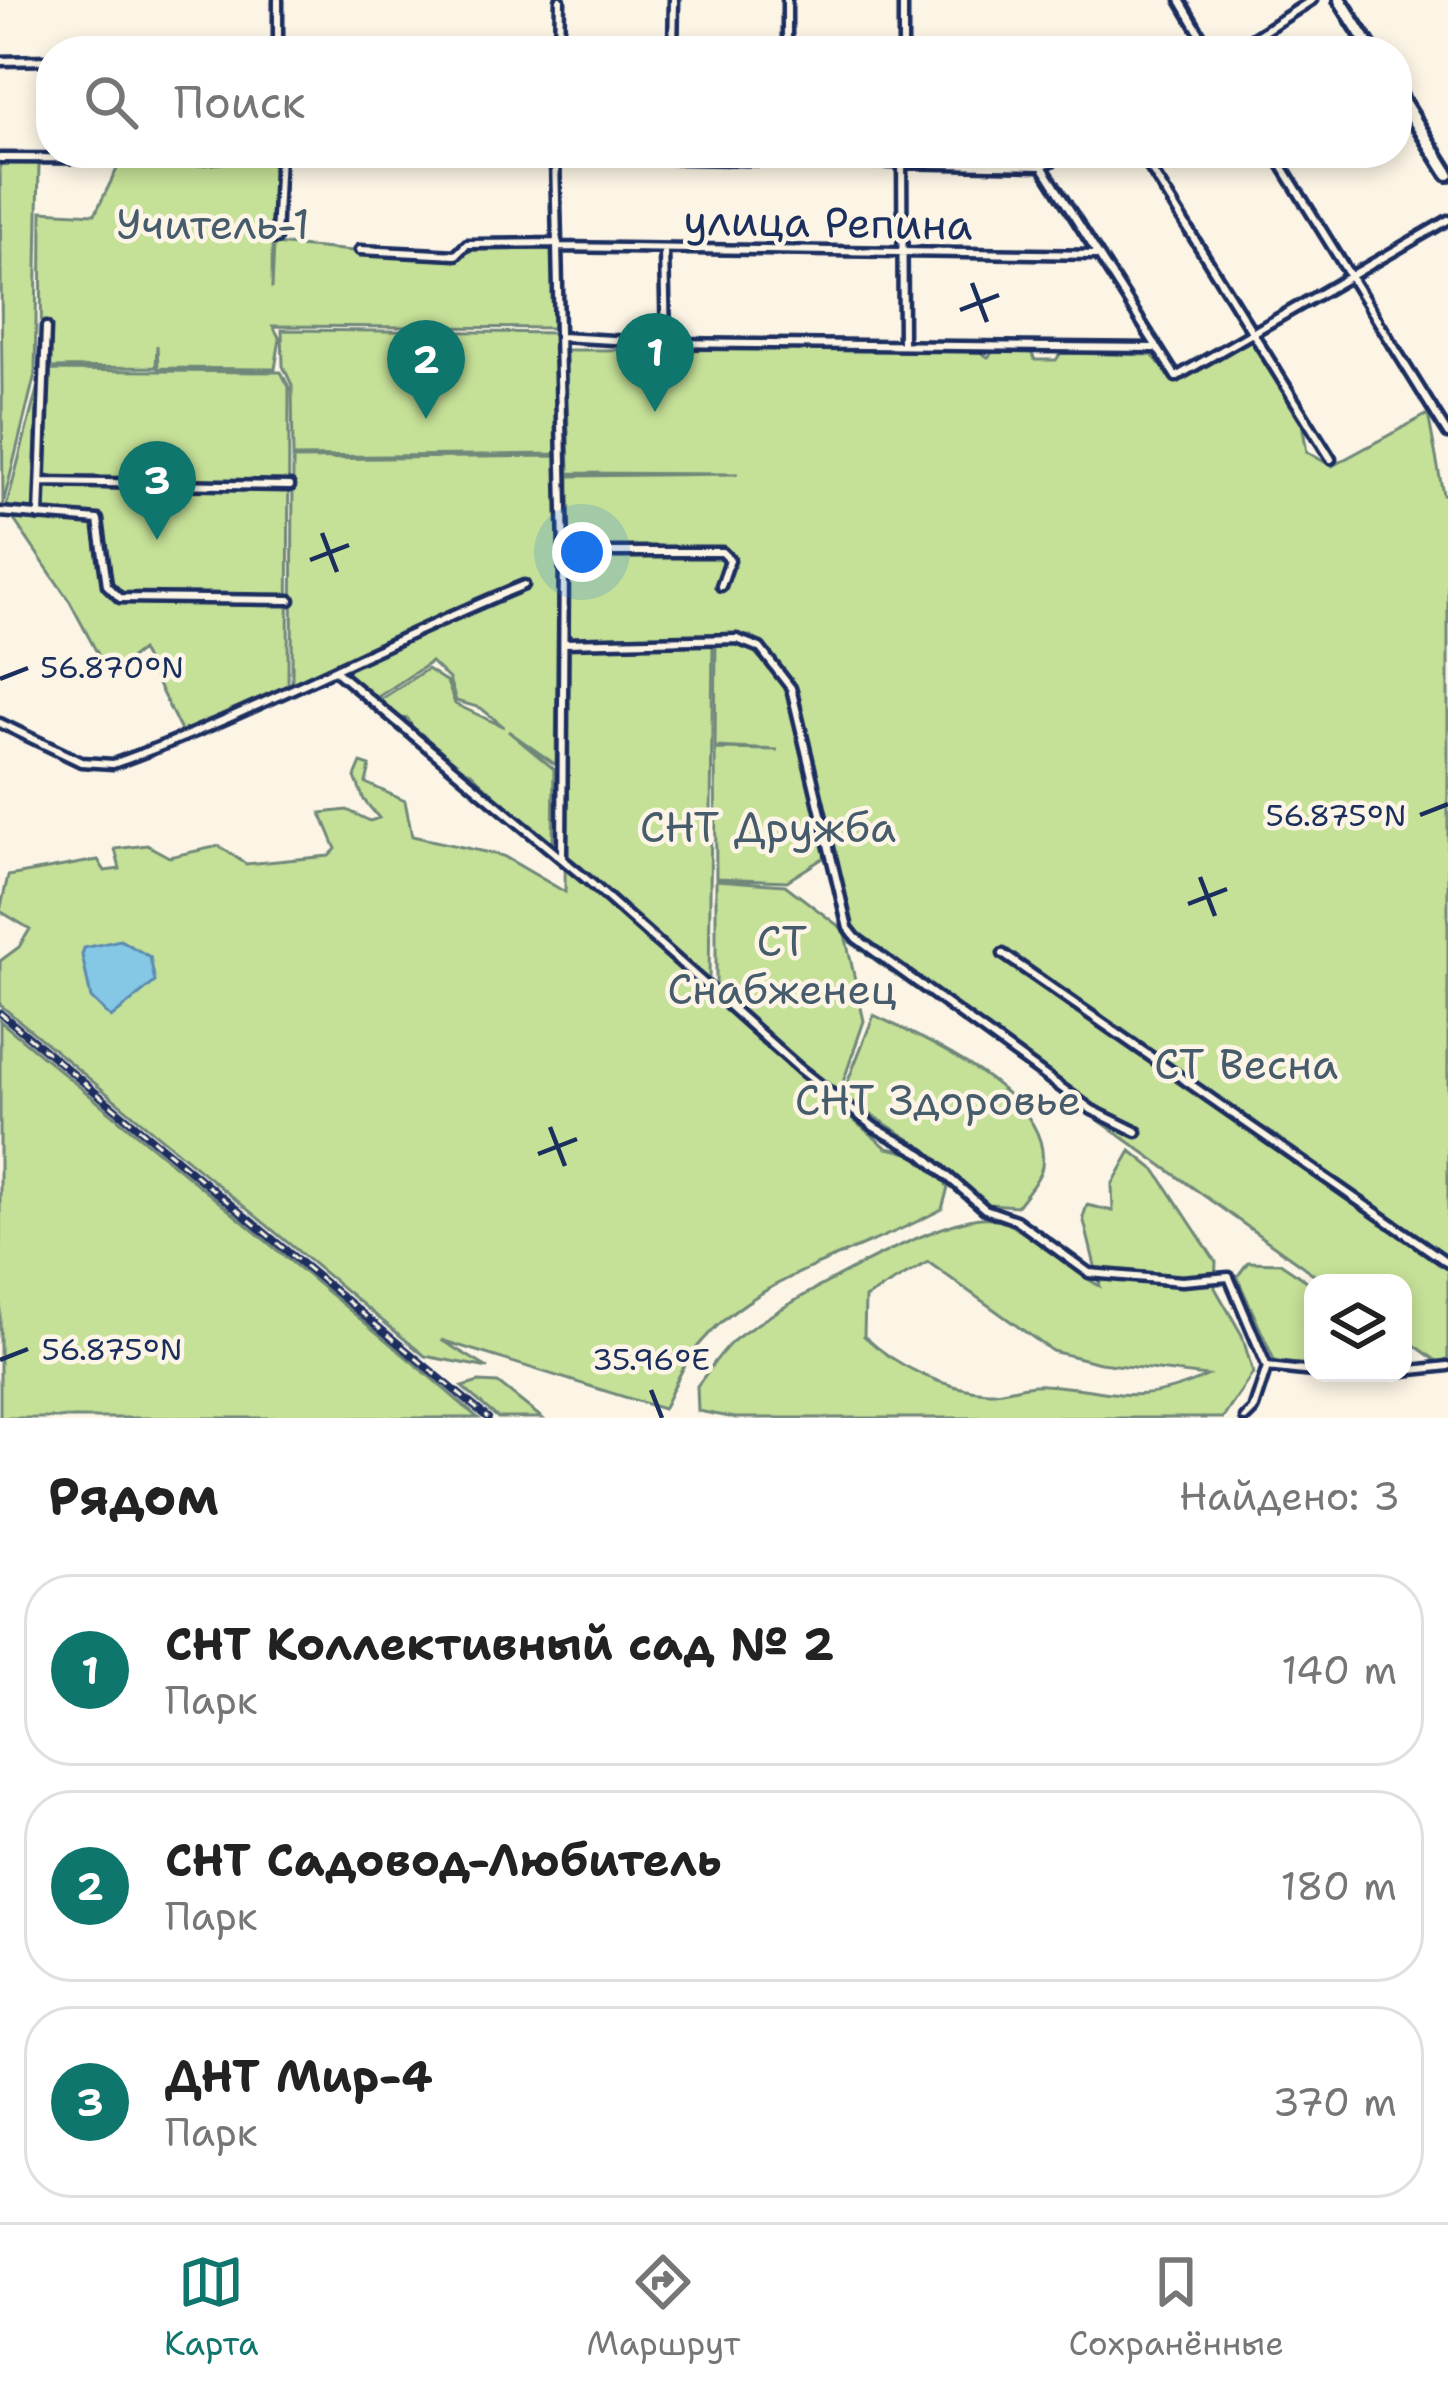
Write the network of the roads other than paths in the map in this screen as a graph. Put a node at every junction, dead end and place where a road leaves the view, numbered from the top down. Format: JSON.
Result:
{"nodes":[{"id":1,"x":278,"y":0,"type":"edge"},
{"id":2,"x":560,"y":0,"type":"edge"},
{"id":3,"x":674,"y":0,"type":"edge"},
{"id":4,"x":787,"y":0,"type":"edge"},
{"id":5,"x":903,"y":0,"type":"edge"},
{"id":6,"x":1180,"y":0,"type":"edge"},
{"id":7,"x":1312,"y":0,"type":"edge"},
{"id":8,"x":1340,"y":0,"type":"edge"},
{"id":9,"x":278,"y":36,"type":"edge"},
{"id":10,"x":559,"y":36,"type":"edge"},
{"id":11,"x":673,"y":36,"type":"edge"},
{"id":12,"x":787,"y":36,"type":"edge"},
{"id":13,"x":903,"y":36,"type":"edge"},
{"id":14,"x":1201,"y":36,"type":"edge"},
{"id":15,"x":1256,"y":36,"type":"edge"},
{"id":16,"x":1363,"y":36,"type":"edge"},
{"id":17,"x":36,"y":60,"type":"edge"},
{"id":18,"x":0,"y":61,"type":"edge"},
{"id":19,"x":1412,"y":116,"type":"edge"},
{"id":20,"x":0,"y":158,"type":"edge"},
{"id":21,"x":36,"y":158,"type":"edge"},
{"id":22,"x":279,"y":168,"type":"edge"},
{"id":23,"x":555,"y":168,"type":"edge"},
{"id":24,"x":902,"y":168,"type":"edge"},
{"id":25,"x":1043,"y":168,"type":"edge"},
{"id":26,"x":1150,"y":168,"type":"edge"},
{"id":27,"x":1283,"y":168,"type":"edge"},
{"id":28,"x":1448,"y":174,"type":"edge"},
{"id":29,"x":1448,"y":220,"type":"edge"},
{"id":30,"x":276,"y":239,"type":"dead end"},
{"id":31,"x":558,"y":245,"type":"junction"},
{"id":32,"x":360,"y":250,"type":"dead end"},
{"id":33,"x":664,"y":250,"type":"junction"},
{"id":34,"x":902,"y":255,"type":"junction"},
{"id":35,"x":1096,"y":255,"type":"junction"},
{"id":36,"x":1352,"y":279,"type":"junction"},
{"id":37,"x":46,"y":327,"type":"dead end"},
{"id":38,"x":1252,"y":334,"type":"junction"},
{"id":39,"x":560,"y":337,"type":"junction"},
{"id":40,"x":666,"y":343,"type":"junction"},
{"id":41,"x":903,"y":344,"type":"junction"},
{"id":42,"x":1154,"y":348,"type":"junction"},
{"id":43,"x":1448,"y":405,"type":"edge"},
{"id":44,"x":1435,"y":413,"type":"junction"},
{"id":45,"x":1448,"y":434,"type":"edge"},
{"id":46,"x":1331,"y":459,"type":"dead end"},
{"id":47,"x":43,"y":482,"type":"junction"},
{"id":48,"x":290,"y":486,"type":"dead end"},
{"id":49,"x":0,"y":512,"type":"edge"},
{"id":50,"x":40,"y":516,"type":"junction"},
{"id":51,"x":563,"y":552,"type":"junction"},
{"id":52,"x":524,"y":585,"type":"dead end"},
{"id":53,"x":721,"y":586,"type":"dead end"},
{"id":54,"x":290,"y":600,"type":"dead end"},
{"id":55,"x":565,"y":643,"type":"junction"},
{"id":56,"x":337,"y":672,"type":"junction"},
{"id":57,"x":0,"y":723,"type":"edge"},
{"id":58,"x":562,"y":859,"type":"junction"},
{"id":59,"x":1003,"y":954,"type":"dead end"},
{"id":60,"x":1137,"y":1132,"type":"dead end"},
{"id":61,"x":1448,"y":1263,"type":"edge"},
{"id":62,"x":1448,"y":1366,"type":"edge"},
{"id":63,"x":1267,"y":1367,"type":"junction"},
{"id":64,"x":1412,"y":1371,"type":"edge"},
{"id":65,"x":1304,"y":1373,"type":"edge"},
{"id":66,"x":1245,"y":1418,"type":"edge"}],
"edges":[{"from":1,"to":9,"type":"street"},
{"from":2,"to":10,"type":"street"},
{"from":3,"to":11,"type":"street"},
{"from":4,"to":12,"type":"street"},
{"from":5,"to":13,"type":"street"},
{"from":6,"to":14,"type":"street"},
{"from":7,"to":15,"type":"street"},
{"from":8,"to":16,"type":"main road"},
{"from":17,"to":18,"type":"street"},
{"from":19,"to":28,"type":"main road"},
{"from":20,"to":21,"type":"street"},
{"from":22,"to":30,"type":"street"},
{"from":23,"to":31,"type":"street"},
{"from":24,"to":34,"type":"street"},
{"from":25,"to":35,"type":"street"},
{"from":26,"to":38,"type":"street"},
{"from":27,"to":36,"type":"street"},
{"from":29,"to":36,"type":"street"},
{"from":31,"to":32,"type":"street","name":"улица Репина"},
{"from":31,"to":33,"type":"street","name":"улица Репина"},
{"from":31,"to":39,"type":"street"},
{"from":33,"to":34,"type":"street","name":"улица Репина"},
{"from":33,"to":40,"type":"street"},
{"from":34,"to":35,"type":"street","name":"улица Репина"},
{"from":34,"to":41,"type":"street"},
{"from":35,"to":42,"type":"street"},
{"from":36,"to":38,"type":"street"},
{"from":36,"to":44,"type":"street"},
{"from":37,"to":47,"type":"street"},
{"from":38,"to":42,"type":"street"},
{"from":38,"to":46,"type":"street"},
{"from":39,"to":40,"type":"street"},
{"from":39,"to":51,"type":"street"},
{"from":40,"to":41,"type":"street"},
{"from":41,"to":42,"type":"street"},
{"from":43,"to":44,"type":"street"},
{"from":44,"to":45,"type":"street"},
{"from":47,"to":48,"type":"street"},
{"from":47,"to":50,"type":"street"},
{"from":49,"to":50,"type":"street"},
{"from":50,"to":54,"type":"street"},
{"from":51,"to":53,"type":"street"},
{"from":51,"to":55,"type":"street"},
{"from":52,"to":56,"type":"street"},
{"from":55,"to":58,"type":"street"},
{"from":55,"to":60,"type":"street"},
{"from":56,"to":57,"type":"street"},
{"from":56,"to":58,"type":"street"},
{"from":58,"to":63,"type":"street"},
{"from":59,"to":61,"type":"street"},
{"from":62,"to":64,"type":"street"},
{"from":63,"to":65,"type":"street"},
{"from":63,"to":66,"type":"street"}]}
